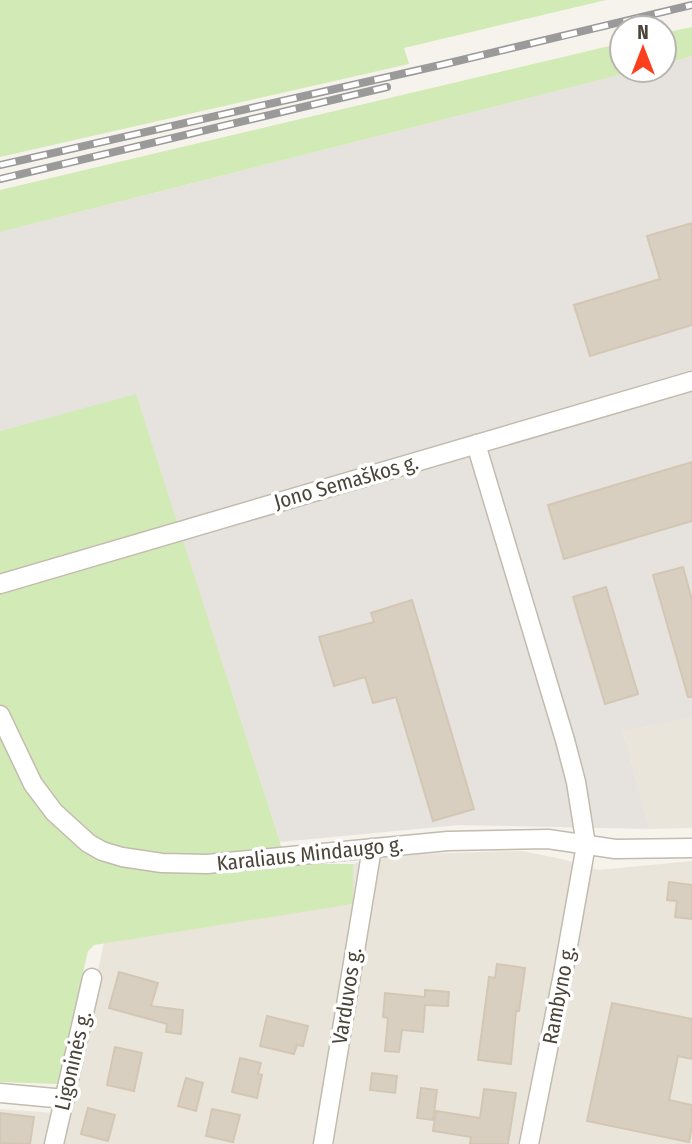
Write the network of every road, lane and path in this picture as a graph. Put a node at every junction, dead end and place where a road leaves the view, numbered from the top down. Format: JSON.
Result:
{"nodes":[{"id":1,"x":692,"y":381,"type":"edge"},
{"id":2,"x":476,"y":444,"type":"junction"},
{"id":3,"x":0,"y":584,"type":"edge"},
{"id":4,"x":0,"y":715,"type":"edge"},
{"id":5,"x":586,"y":845,"type":"junction"},
{"id":6,"x":372,"y":848,"type":"junction"},
{"id":7,"x":692,"y":848,"type":"edge"},
{"id":8,"x":92,"y":978,"type":"dead end"},
{"id":9,"x":0,"y":1093,"type":"edge"},
{"id":10,"x":65,"y":1099,"type":"junction"},
{"id":11,"x":54,"y":1144,"type":"edge"},
{"id":12,"x":323,"y":1144,"type":"edge"},
{"id":13,"x":528,"y":1144,"type":"edge"}],
"edges":[{"from":1,"to":2,"type":"street","name":"Jono Semaškos g."},
{"from":2,"to":3,"type":"street","name":"Jono Semaškos g."},
{"from":2,"to":5,"type":"street","name":"Rambyno g."},
{"from":4,"to":6,"type":"street","name":"Karaliaus Mindaugo g."},
{"from":5,"to":6,"type":"street","name":"Karaliaus Mindaugo g."},
{"from":5,"to":7,"type":"street","name":"Karaliaus Mindaugo g."},
{"from":5,"to":13,"type":"street","name":"Rambyno g."},
{"from":6,"to":12,"type":"street","name":"Varduvos g."},
{"from":8,"to":10,"type":"street","name":"Ligoninės g."},
{"from":9,"to":10,"type":"street"},
{"from":10,"to":11,"type":"street","name":"Ligoninės g."}]}
